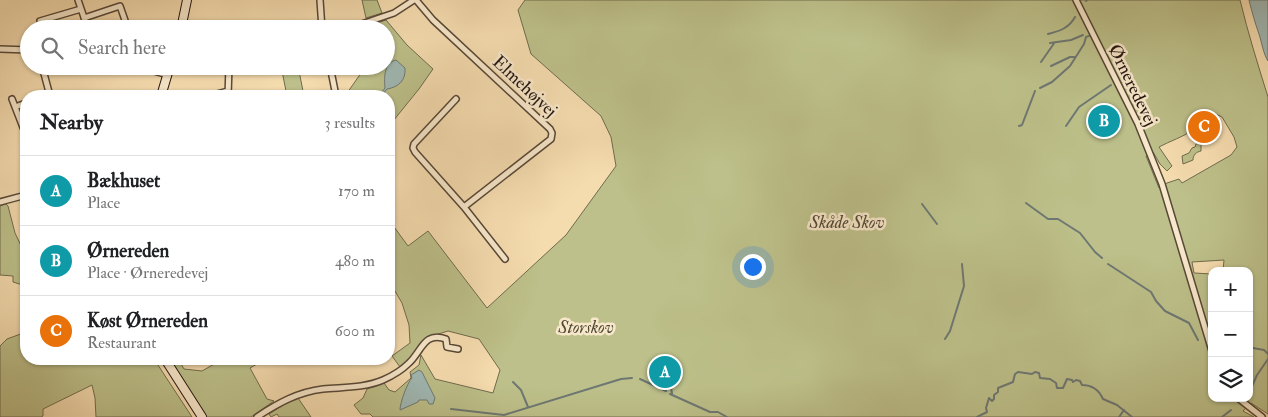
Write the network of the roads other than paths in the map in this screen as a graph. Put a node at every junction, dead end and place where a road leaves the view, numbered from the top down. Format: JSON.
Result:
{"nodes":[{"id":1,"x":78,"y":0,"type":"edge"},
{"id":2,"x":187,"y":0,"type":"edge"},
{"id":3,"x":320,"y":0,"type":"edge"},
{"id":4,"x":415,"y":0,"type":"edge"},
{"id":5,"x":1076,"y":0,"type":"edge"},
{"id":6,"x":120,"y":3,"type":"edge"},
{"id":7,"x":81,"y":9,"type":"junction"},
{"id":8,"x":84,"y":18,"type":"joint"},
{"id":9,"x":43,"y":20,"type":"edge"},
{"id":10,"x":125,"y":20,"type":"edge"},
{"id":11,"x":183,"y":20,"type":"edge"},
{"id":12,"x":321,"y":20,"type":"edge"},
{"id":13,"x":372,"y":20,"type":"edge"},
{"id":14,"x":0,"y":49,"type":"edge"},
{"id":15,"x":20,"y":50,"type":"edge"},
{"id":16,"x":44,"y":75,"type":"edge"},
{"id":17,"x":168,"y":75,"type":"edge"},
{"id":18,"x":229,"y":75,"type":"edge"},
{"id":19,"x":332,"y":75,"type":"edge"},
{"id":20,"x":48,"y":90,"type":"edge"},
{"id":21,"x":163,"y":90,"type":"edge"},
{"id":22,"x":228,"y":90,"type":"edge"},
{"id":23,"x":335,"y":90,"type":"edge"},
{"id":24,"x":12,"y":99,"type":"dead end"},
{"id":25,"x":456,"y":99,"type":"dead end"},
{"id":26,"x":20,"y":105,"type":"edge"},
{"id":27,"x":15,"y":107,"type":"junction"},
{"id":28,"x":20,"y":120,"type":"edge"},
{"id":29,"x":20,"y":197,"type":"edge"},
{"id":30,"x":0,"y":202,"type":"edge"},
{"id":31,"x":464,"y":207,"type":"junction"},
{"id":32,"x":505,"y":259,"type":"dead end"},
{"id":33,"x":1208,"y":338,"type":"edge"},
{"id":34,"x":458,"y":350,"type":"dead end"},
{"id":35,"x":169,"y":365,"type":"edge"},
{"id":36,"x":1243,"y":402,"type":"edge"},
{"id":37,"x":202,"y":417,"type":"edge"},
{"id":38,"x":257,"y":417,"type":"edge"},
{"id":39,"x":1262,"y":417,"type":"edge"}],
"edges":[{"from":1,"to":7,"type":"street"},
{"from":2,"to":11,"type":"street"},
{"from":3,"to":12,"type":"street"},
{"from":4,"to":13,"type":"street"},
{"from":4,"to":31,"type":"street","name":"Elmehøjvej"},
{"from":5,"to":33,"type":"street","name":"Ørneredevej"},
{"from":6,"to":8,"type":"street"},
{"from":6,"to":10,"type":"street"},
{"from":7,"to":8,"type":"street"},
{"from":7,"to":9,"type":"street"},
{"from":14,"to":15,"type":"street"},
{"from":16,"to":20,"type":"street"},
{"from":17,"to":21,"type":"street"},
{"from":18,"to":22,"type":"street"},
{"from":19,"to":23,"type":"street"},
{"from":24,"to":27,"type":"street"},
{"from":25,"to":31,"type":"street"},
{"from":26,"to":27,"type":"street"},
{"from":27,"to":28,"type":"street"},
{"from":29,"to":30,"type":"street"},
{"from":31,"to":32,"type":"street"},
{"from":34,"to":38,"type":"street"},
{"from":35,"to":37,"type":"street"},
{"from":36,"to":39,"type":"street"}]}
